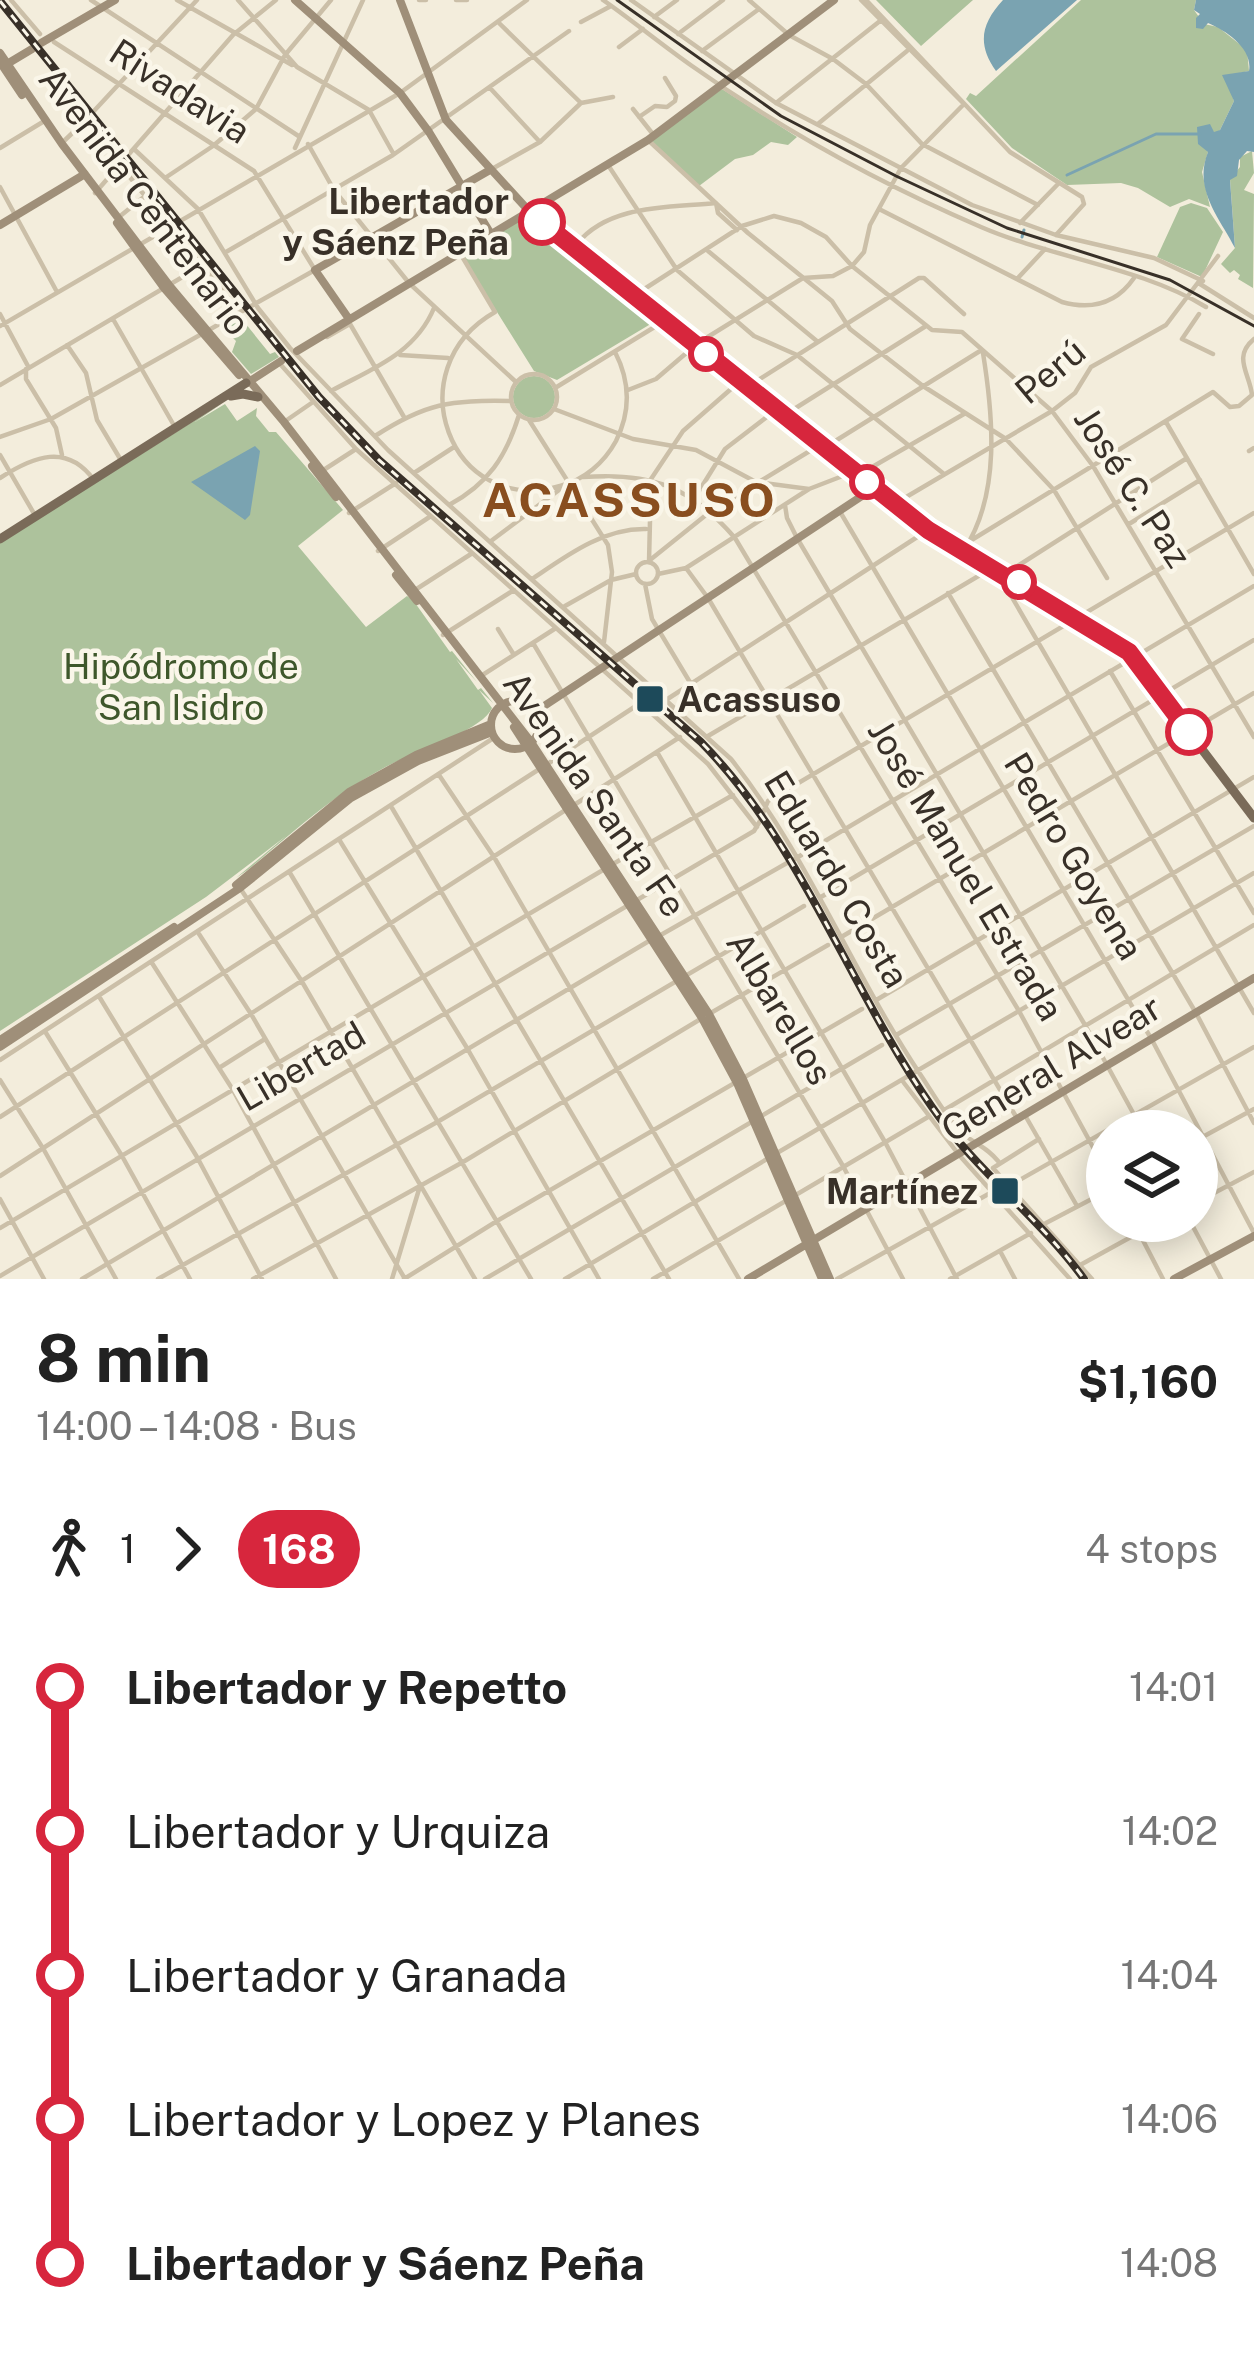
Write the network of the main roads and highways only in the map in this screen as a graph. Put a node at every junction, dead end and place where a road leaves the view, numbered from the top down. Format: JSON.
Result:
{"nodes":[{"id":1,"x":115,"y":0,"type":"edge"},
{"id":2,"x":295,"y":0,"type":"edge"},
{"id":3,"x":834,"y":0,"type":"edge"},
{"id":4,"x":401,"y":1,"type":"edge"},
{"id":5,"x":41,"y":39,"type":"road end"},
{"id":6,"x":32,"y":49,"type":"dead end"},
{"id":7,"x":2,"y":63,"type":"edge"},
{"id":8,"x":44,"y":122,"type":"junction"},
{"id":9,"x":490,"y":170,"type":"junction"},
{"id":10,"x":83,"y":176,"type":"junction"},
{"id":11,"x":463,"y":186,"type":"junction"},
{"id":12,"x":96,"y":192,"type":"junction"},
{"id":13,"x":529,"y":211,"type":"junction"},
{"id":14,"x":0,"y":225,"type":"edge"},
{"id":15,"x":491,"y":234,"type":"junction"},
{"id":16,"x":137,"y":245,"type":"junction"},
{"id":17,"x":345,"y":322,"type":"junction"},
{"id":18,"x":294,"y":349,"type":"road end"},
{"id":19,"x":282,"y":363,"type":"road end"},
{"id":20,"x":248,"y":382,"type":"junction"},
{"id":21,"x":231,"y":396,"type":"junction"},
{"id":22,"x":258,"y":398,"type":"junction"},
{"id":23,"x":180,"y":427,"type":"junction"},
{"id":24,"x":320,"y":472,"type":"junction"},
{"id":25,"x":874,"y":488,"type":"junction"},
{"id":26,"x":0,"y":539,"type":"edge"},
{"id":27,"x":463,"y":657,"type":"junction"},
{"id":28,"x":501,"y":705,"type":"junction"},
{"id":29,"x":535,"y":712,"type":"junction"},
{"id":30,"x":493,"y":731,"type":"junction"},
{"id":31,"x":529,"y":743,"type":"junction"},
{"id":32,"x":1254,"y":822,"type":"edge"},
{"id":33,"x":1254,"y":979,"type":"edge"},
{"id":34,"x":0,"y":1043,"type":"edge"},
{"id":35,"x":1254,"y":1234,"type":"edge"},
{"id":36,"x":809,"y":1242,"type":"junction"},
{"id":37,"x":744,"y":1279,"type":"edge"},
{"id":38,"x":830,"y":1279,"type":"edge"},
{"id":39,"x":1174,"y":1279,"type":"edge"}],
"edges":[{"from":1,"to":5,"type":"main road"},
{"from":2,"to":11,"type":"main road"},
{"from":3,"to":13,"type":"main road"},
{"from":4,"to":9,"type":"main road"},
{"from":6,"to":7,"type":"main road"},
{"from":7,"to":8,"type":"main road","name":"Avenida Centenario"},
{"from":8,"to":10,"type":"main road","name":"Avenida Centenario"},
{"from":8,"to":10,"type":"main road","name":"Avenida Centenario"},
{"from":9,"to":11,"type":"main road"},
{"from":9,"to":13,"type":"main road"},
{"from":10,"to":12,"type":"main road","name":"Avenida Centenario"},
{"from":10,"to":14,"type":"main road"},
{"from":11,"to":15,"type":"main road"},
{"from":11,"to":17,"type":"main road","name":"Rivadavia"},
{"from":12,"to":16,"type":"main road","name":"Avenida Centenario"},
{"from":12,"to":16,"type":"main road","name":"Avenida Centenario"},
{"from":13,"to":15,"type":"main road"},
{"from":13,"to":25,"type":"main road"},
{"from":15,"to":17,"type":"main road"},
{"from":16,"to":20,"type":"main road","name":"Avenida Centenario"},
{"from":17,"to":18,"type":"main road"},
{"from":19,"to":20,"type":"main road"},
{"from":20,"to":21,"type":"main road"},
{"from":20,"to":22,"type":"main road","name":"Avenida Santa Fe"},
{"from":20,"to":23,"type":"main road"},
{"from":20,"to":24,"type":"main road","name":"Avenida Santa Fe"},
{"from":21,"to":22,"type":"main road"},
{"from":21,"to":23,"type":"main road"},
{"from":22,"to":24,"type":"main road","name":"Avenida Santa Fe"},
{"from":23,"to":26,"type":"main road"},
{"from":24,"to":27,"type":"main road","name":"Avenida Santa Fe"},
{"from":25,"to":29,"type":"main road"},
{"from":25,"to":32,"type":"main road"},
{"from":27,"to":28,"type":"main road","name":"Avenida Santa Fe"},
{"from":27,"to":28,"type":"main road","name":"Avenida Santa Fe"},
{"from":28,"to":29,"type":"main road"},
{"from":28,"to":30,"type":"main road"},
{"from":28,"to":31,"type":"main road","name":"Avenida Santa Fe"},
{"from":29,"to":31,"type":"main road"},
{"from":30,"to":31,"type":"main road"},
{"from":30,"to":34,"type":"main road"},
{"from":31,"to":36,"type":"main road","name":"Avenida Santa Fe"},
{"from":33,"to":36,"type":"main road","name":"General Alvear"},
{"from":35,"to":39,"type":"main road"},
{"from":36,"to":37,"type":"main road","name":"General Alvear"},
{"from":36,"to":38,"type":"main road","name":"Avenida Santa Fe"}]}
